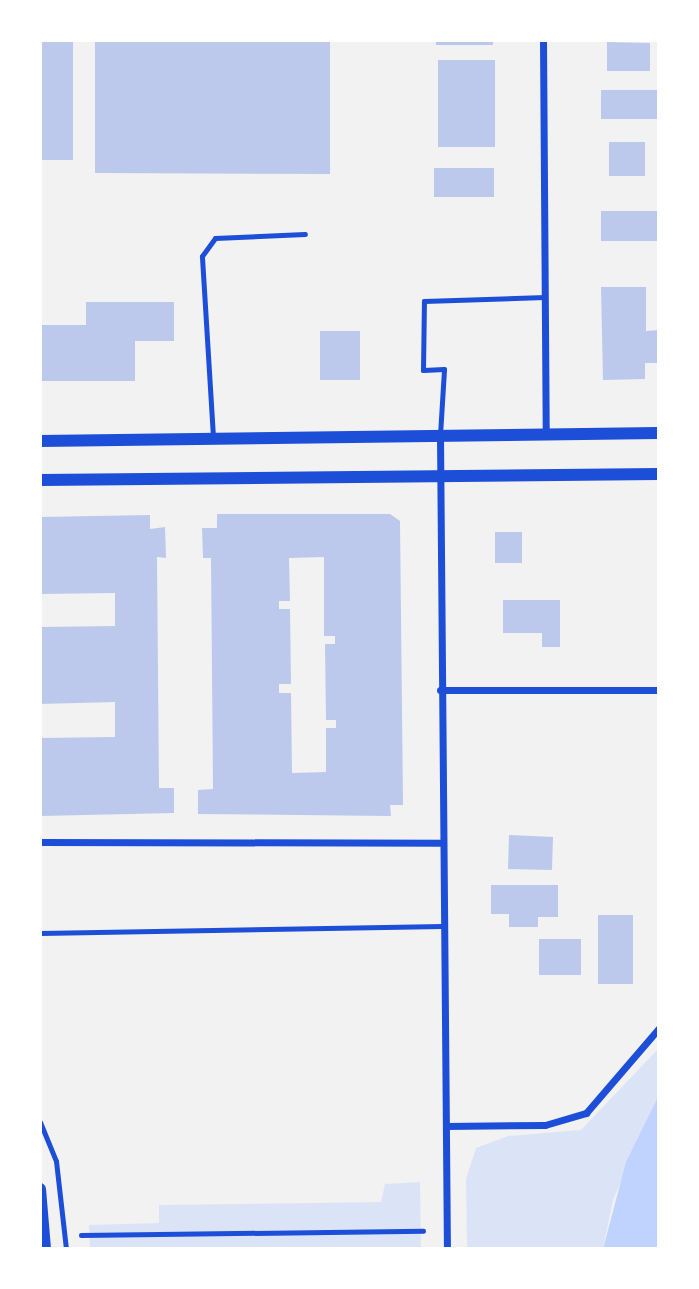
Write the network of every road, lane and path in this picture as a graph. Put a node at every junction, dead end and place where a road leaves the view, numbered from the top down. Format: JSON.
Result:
{"nodes":[{"id":1,"x":543,"y":40,"type":"edge"},
{"id":2,"x":305,"y":234,"type":"dead end"},
{"id":3,"x":545,"y":297,"type":"junction"},
{"id":4,"x":659,"y":433,"type":"edge"},
{"id":5,"x":546,"y":435,"type":"junction"},
{"id":6,"x":440,"y":436,"type":"junction"},
{"id":7,"x":214,"y":437,"type":"junction"},
{"id":8,"x":40,"y":441,"type":"edge"},
{"id":9,"x":659,"y":474,"type":"edge"},
{"id":10,"x":440,"y":476,"type":"junction"},
{"id":11,"x":40,"y":480,"type":"edge"},
{"id":12,"x":440,"y":690,"type":"junction"},
{"id":13,"x":659,"y":690,"type":"edge"},
{"id":14,"x":40,"y":842,"type":"edge"},
{"id":15,"x":442,"y":843,"type":"junction"},
{"id":16,"x":443,"y":926,"type":"junction"},
{"id":17,"x":40,"y":933,"type":"edge"},
{"id":18,"x":659,"y":1028,"type":"edge"},
{"id":19,"x":40,"y":1122,"type":"edge"},
{"id":20,"x":446,"y":1126,"type":"junction"},
{"id":21,"x":40,"y":1189,"type":"edge"},
{"id":22,"x":423,"y":1231,"type":"dead end"},
{"id":23,"x":81,"y":1235,"type":"dead end"},
{"id":24,"x":45,"y":1249,"type":"edge"},
{"id":25,"x":66,"y":1249,"type":"edge"},
{"id":26,"x":447,"y":1249,"type":"edge"}],
"edges":[{"from":1,"to":3,"type":"street"},
{"from":2,"to":7,"type":"lane"},
{"from":3,"to":5,"type":"street"},
{"from":3,"to":6,"type":"lane"},
{"from":4,"to":5,"type":"street"},
{"from":5,"to":6,"type":"street"},
{"from":6,"to":7,"type":"street"},
{"from":6,"to":10,"type":"street"},
{"from":7,"to":8,"type":"street"},
{"from":9,"to":10,"type":"street"},
{"from":10,"to":11,"type":"street"},
{"from":10,"to":12,"type":"street"},
{"from":12,"to":13,"type":"street"},
{"from":12,"to":15,"type":"street"},
{"from":14,"to":15,"type":"street"},
{"from":15,"to":16,"type":"street"},
{"from":16,"to":17,"type":"lane"},
{"from":16,"to":20,"type":"street"},
{"from":18,"to":20,"type":"street"},
{"from":19,"to":25,"type":"lane"},
{"from":20,"to":26,"type":"street"},
{"from":21,"to":24,"type":"street"},
{"from":22,"to":23,"type":"path"}]}
